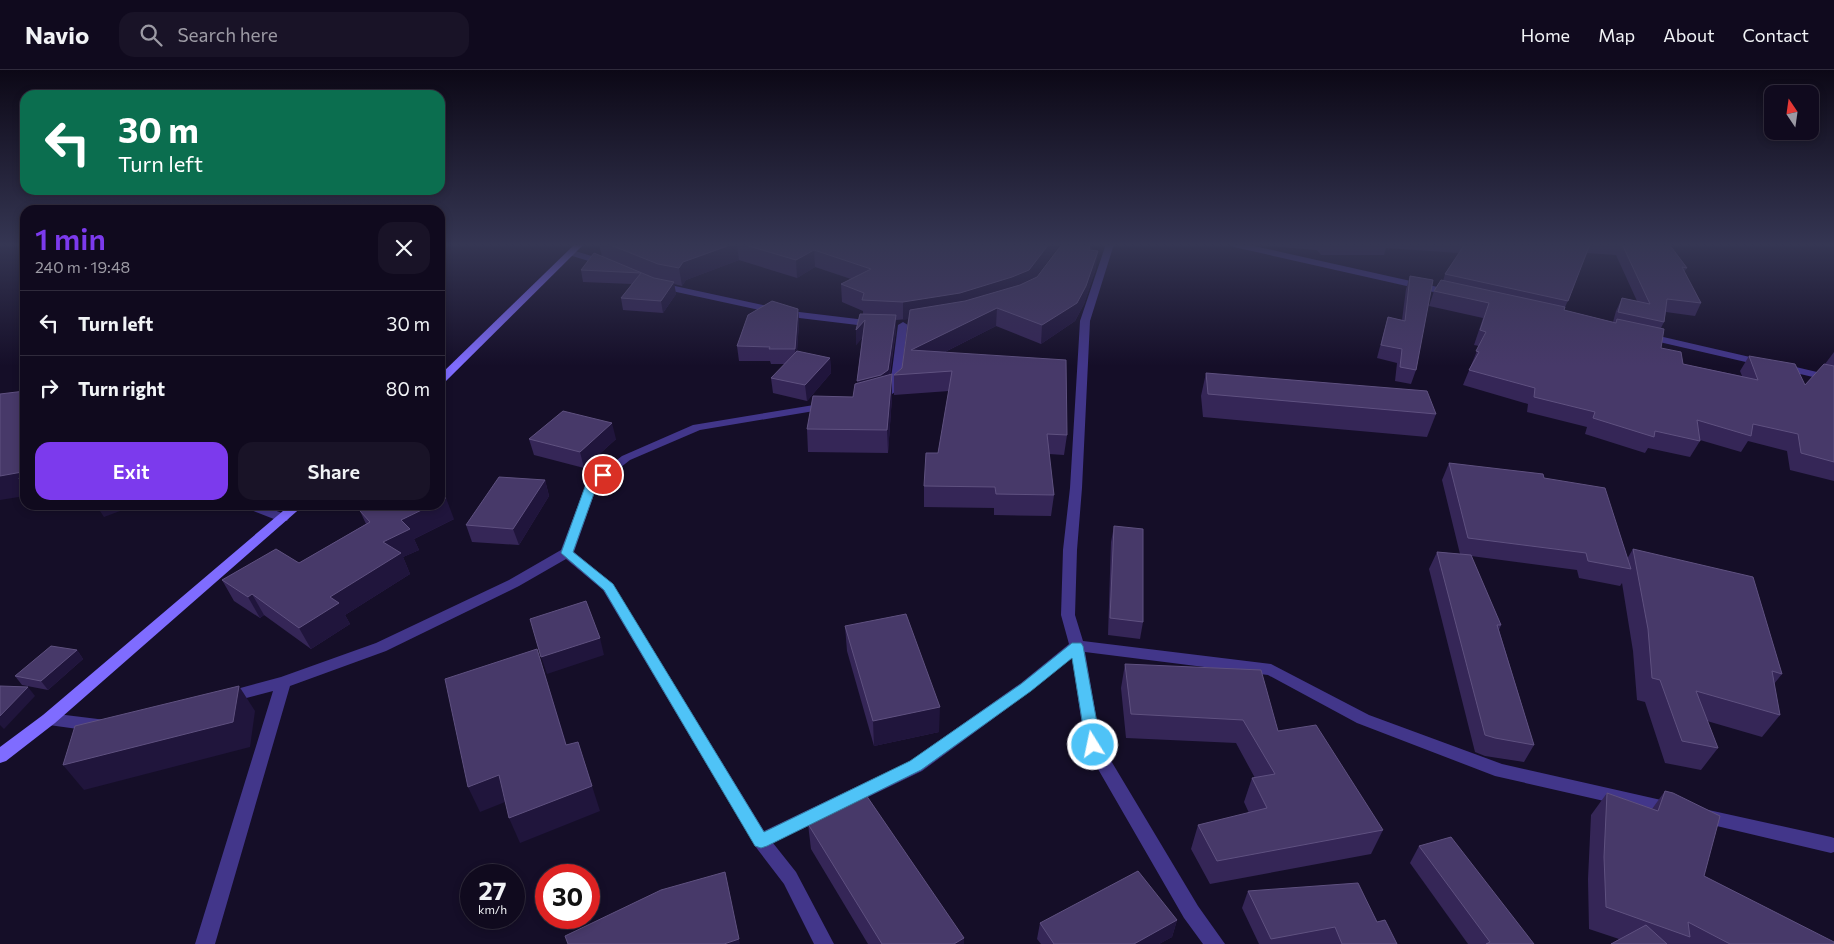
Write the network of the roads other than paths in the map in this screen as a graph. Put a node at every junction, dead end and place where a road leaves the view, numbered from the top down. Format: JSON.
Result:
{"nodes":[{"id":1,"x":539,"y":285,"type":"edge"},
{"id":2,"x":656,"y":285,"type":"edge"},
{"id":3,"x":1097,"y":285,"type":"edge"},
{"id":4,"x":1416,"y":285,"type":"edge"},
{"id":5,"x":1466,"y":296,"type":"edge"},
{"id":6,"x":1640,"y":335,"type":"edge"},
{"id":7,"x":445,"y":377,"type":"edge"},
{"id":8,"x":1834,"y":379,"type":"edge"},
{"id":9,"x":861,"y":401,"type":"edge"},
{"id":10,"x":843,"y":404,"type":"edge"},
{"id":11,"x":263,"y":510,"type":"edge"},
{"id":12,"x":293,"y":510,"type":"edge"},
{"id":13,"x":284,"y":518,"type":"junction"},
{"id":14,"x":567,"y":553,"type":"junction"},
{"id":15,"x":1077,"y":646,"type":"junction"},
{"id":16,"x":283,"y":682,"type":"junction"},
{"id":17,"x":211,"y":702,"type":"edge"},
{"id":18,"x":49,"y":719,"type":"junction"},
{"id":19,"x":111,"y":722,"type":"edge"},
{"id":20,"x":0,"y":756,"type":"edge"},
{"id":21,"x":761,"y":841,"type":"junction"},
{"id":22,"x":1831,"y":845,"type":"dead end"},
{"id":23,"x":205,"y":944,"type":"edge"},
{"id":24,"x":824,"y":944,"type":"edge"},
{"id":25,"x":1215,"y":944,"type":"edge"}],
"edges":[{"from":1,"to":7,"type":"main road"},
{"from":2,"to":9,"type":"street"},
{"from":3,"to":15,"type":"street"},
{"from":4,"to":5,"type":"street"},
{"from":6,"to":8,"type":"street"},
{"from":10,"to":14,"type":"street"},
{"from":11,"to":13,"type":"street"},
{"from":12,"to":13,"type":"main road"},
{"from":13,"to":18,"type":"main road"},
{"from":14,"to":16,"type":"street"},
{"from":14,"to":21,"type":"street"},
{"from":15,"to":21,"type":"street"},
{"from":15,"to":22,"type":"street"},
{"from":15,"to":25,"type":"street"},
{"from":16,"to":17,"type":"street"},
{"from":16,"to":23,"type":"street"},
{"from":18,"to":19,"type":"street"},
{"from":18,"to":20,"type":"main road"},
{"from":21,"to":24,"type":"street"}]}
